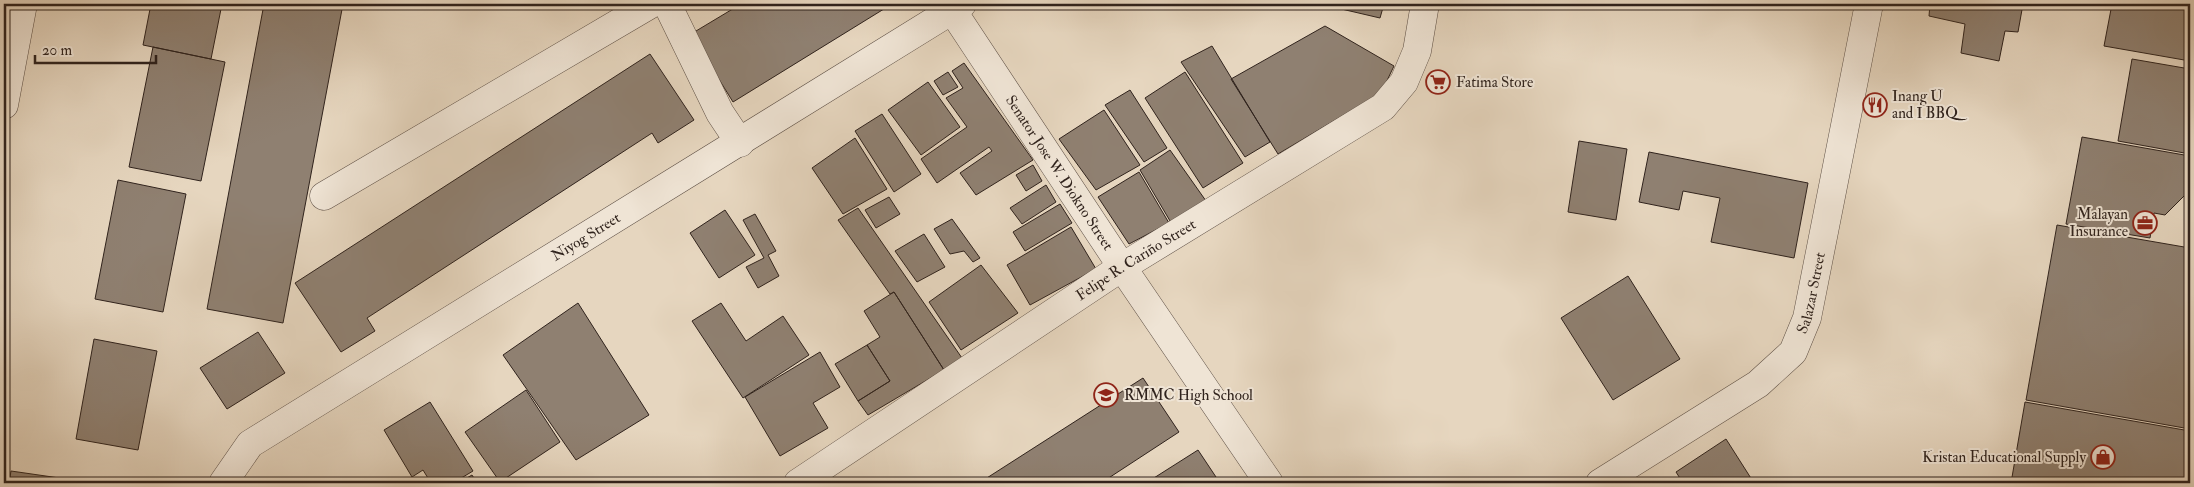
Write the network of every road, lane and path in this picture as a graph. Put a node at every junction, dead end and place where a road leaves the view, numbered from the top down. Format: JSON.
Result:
{"nodes":[{"id":1,"x":23,"y":4,"type":"edge"},
{"id":2,"x":651,"y":4,"type":"edge"},
{"id":3,"x":666,"y":4,"type":"edge"},
{"id":4,"x":1425,"y":4,"type":"edge"},
{"id":5,"x":1869,"y":4,"type":"edge"},
{"id":6,"x":957,"y":7,"type":"edge"},
{"id":7,"x":4,"y":105,"type":"edge"},
{"id":8,"x":740,"y":143,"type":"junction"},
{"id":9,"x":324,"y":196,"type":"dead end"},
{"id":10,"x":1122,"y":267,"type":"junction"},
{"id":11,"x":222,"y":483,"type":"edge"},
{"id":12,"x":798,"y":483,"type":"edge"},
{"id":13,"x":1269,"y":483,"type":"edge"},
{"id":14,"x":1600,"y":483,"type":"edge"}],
"edges":[{"from":1,"to":7,"type":"street"},
{"from":2,"to":9,"type":"street"},
{"from":3,"to":8,"type":"street"},
{"from":4,"to":10,"type":"street","name":"Felipe R. Cariño Street"},
{"from":5,"to":14,"type":"street","name":"Salazar Street"},
{"from":6,"to":8,"type":"street","name":"Niyog Street"},
{"from":6,"to":10,"type":"street","name":"Senator Jose W. Diokno Street"},
{"from":8,"to":11,"type":"street","name":"Niyog Street"},
{"from":10,"to":12,"type":"street","name":"Felipe R. Cariño Street"},
{"from":10,"to":13,"type":"street","name":"Senator Jose W. Diokno Street"}]}
